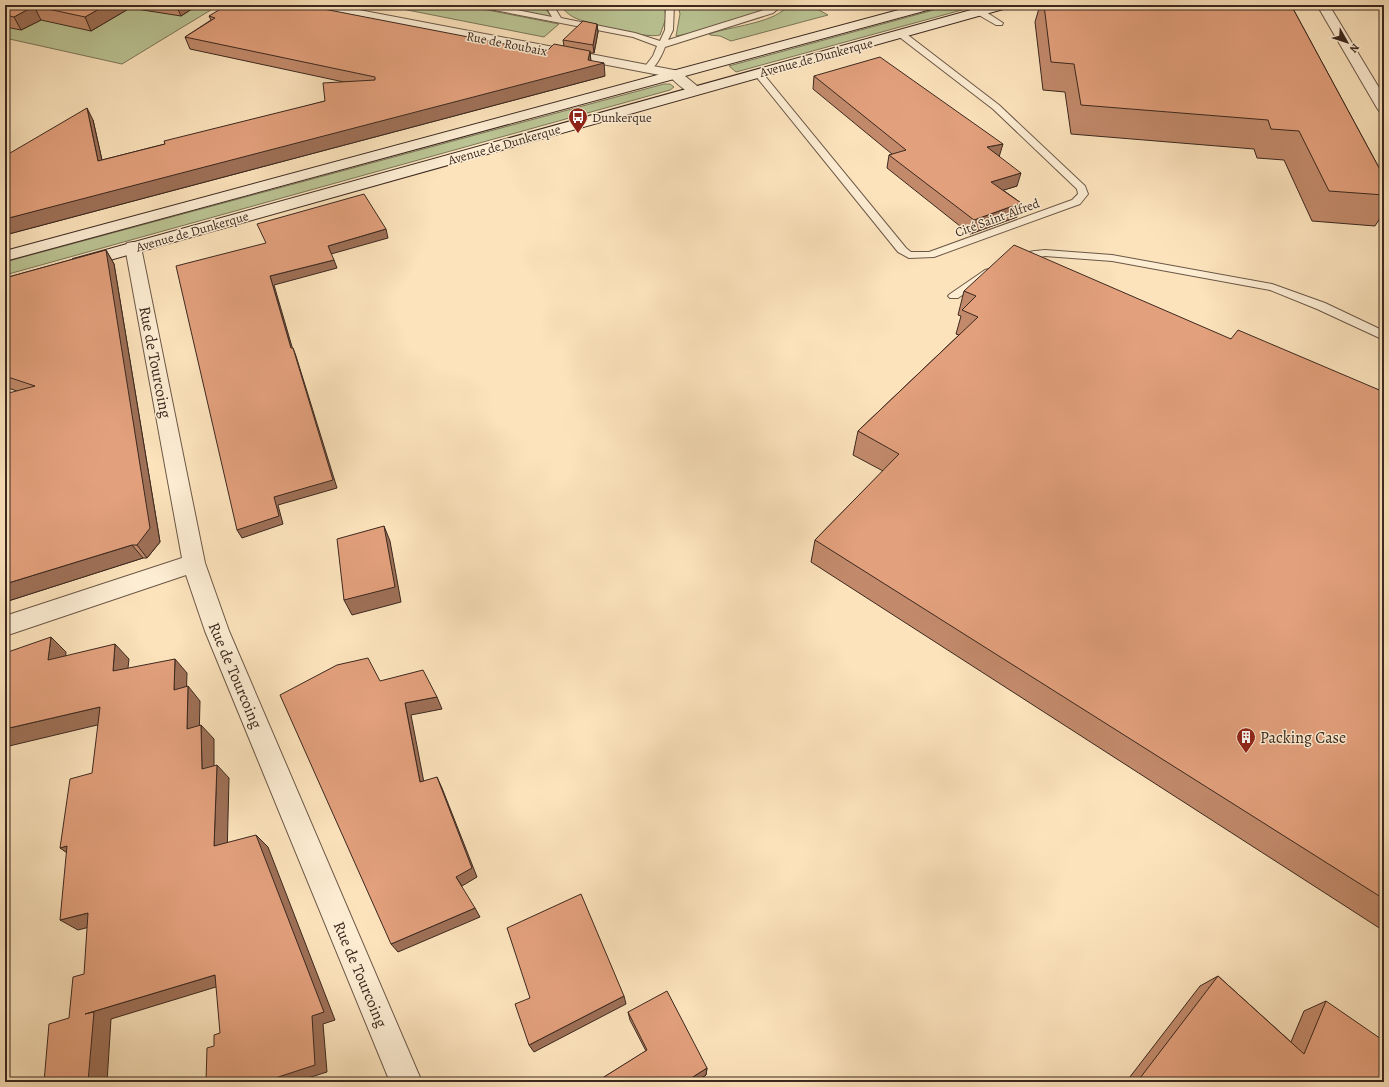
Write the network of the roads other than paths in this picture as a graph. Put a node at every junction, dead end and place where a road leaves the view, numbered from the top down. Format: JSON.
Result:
{"nodes":[{"id":1,"x":314,"y":5,"type":"edge"},
{"id":2,"x":479,"y":5,"type":"edge"},
{"id":3,"x":549,"y":5,"type":"edge"},
{"id":4,"x":670,"y":5,"type":"edge"},
{"id":5,"x":774,"y":5,"type":"edge"},
{"id":6,"x":931,"y":5,"type":"edge"},
{"id":7,"x":1003,"y":5,"type":"edge"},
{"id":8,"x":1323,"y":5,"type":"edge"},
{"id":9,"x":980,"y":12,"type":"junction"},
{"id":10,"x":559,"y":21,"type":"junction"},
{"id":11,"x":999,"y":23,"type":"dead end"},
{"id":12,"x":901,"y":34,"type":"junction"},
{"id":13,"x":662,"y":44,"type":"junction"},
{"id":14,"x":647,"y":70,"type":"junction"},
{"id":15,"x":758,"y":73,"type":"junction"},
{"id":16,"x":674,"y":74,"type":"junction"},
{"id":17,"x":695,"y":90,"type":"junction"},
{"id":18,"x":1384,"y":108,"type":"edge"},
{"id":19,"x":133,"y":248,"type":"junction"},
{"id":20,"x":5,"y":256,"type":"edge"},
{"id":21,"x":65,"y":267,"type":"edge"},
{"id":22,"x":954,"y":296,"type":"dead end"},
{"id":23,"x":1384,"y":336,"type":"edge"},
{"id":24,"x":194,"y":563,"type":"junction"},
{"id":25,"x":5,"y":626,"type":"edge"},
{"id":26,"x":406,"y":1082,"type":"edge"}],
"edges":[{"from":1,"to":14,"type":"main road","name":"Rue de Roubaix"},
{"from":2,"to":10,"type":"lane"},
{"from":3,"to":10,"type":"lane"},
{"from":4,"to":13,"type":"lane"},
{"from":5,"to":13,"type":"lane"},
{"from":6,"to":16,"type":"main road","name":"Avenue de Dunkerque"},
{"from":7,"to":9,"type":"main road","name":"Avenue de Dunkerque"},
{"from":8,"to":18,"type":"main road"},
{"from":9,"to":11,"type":"lane"},
{"from":9,"to":12,"type":"main road","name":"Avenue de Dunkerque"},
{"from":10,"to":13,"type":"lane"},
{"from":12,"to":15,"type":"main road","name":"Avenue de Dunkerque"},
{"from":12,"to":15,"type":"lane","name":"Cité Saint-Alfred"},
{"from":13,"to":14,"type":"lane"},
{"from":14,"to":16,"type":"main road","name":"Rue de Roubaix"},
{"from":15,"to":17,"type":"main road","name":"Avenue de Dunkerque"},
{"from":16,"to":17,"type":"main road","name":"Rue de Roubaix"},
{"from":16,"to":20,"type":"main road","name":"Avenue de Dunkerque"},
{"from":17,"to":19,"type":"main road","name":"Avenue de Dunkerque"},
{"from":19,"to":21,"type":"main road","name":"Avenue de Dunkerque"},
{"from":19,"to":24,"type":"main road","name":"Rue de Tourcoing"},
{"from":22,"to":23,"type":"lane"},
{"from":24,"to":25,"type":"main road"},
{"from":24,"to":26,"type":"main road","name":"Rue de Tourcoing"}]}
